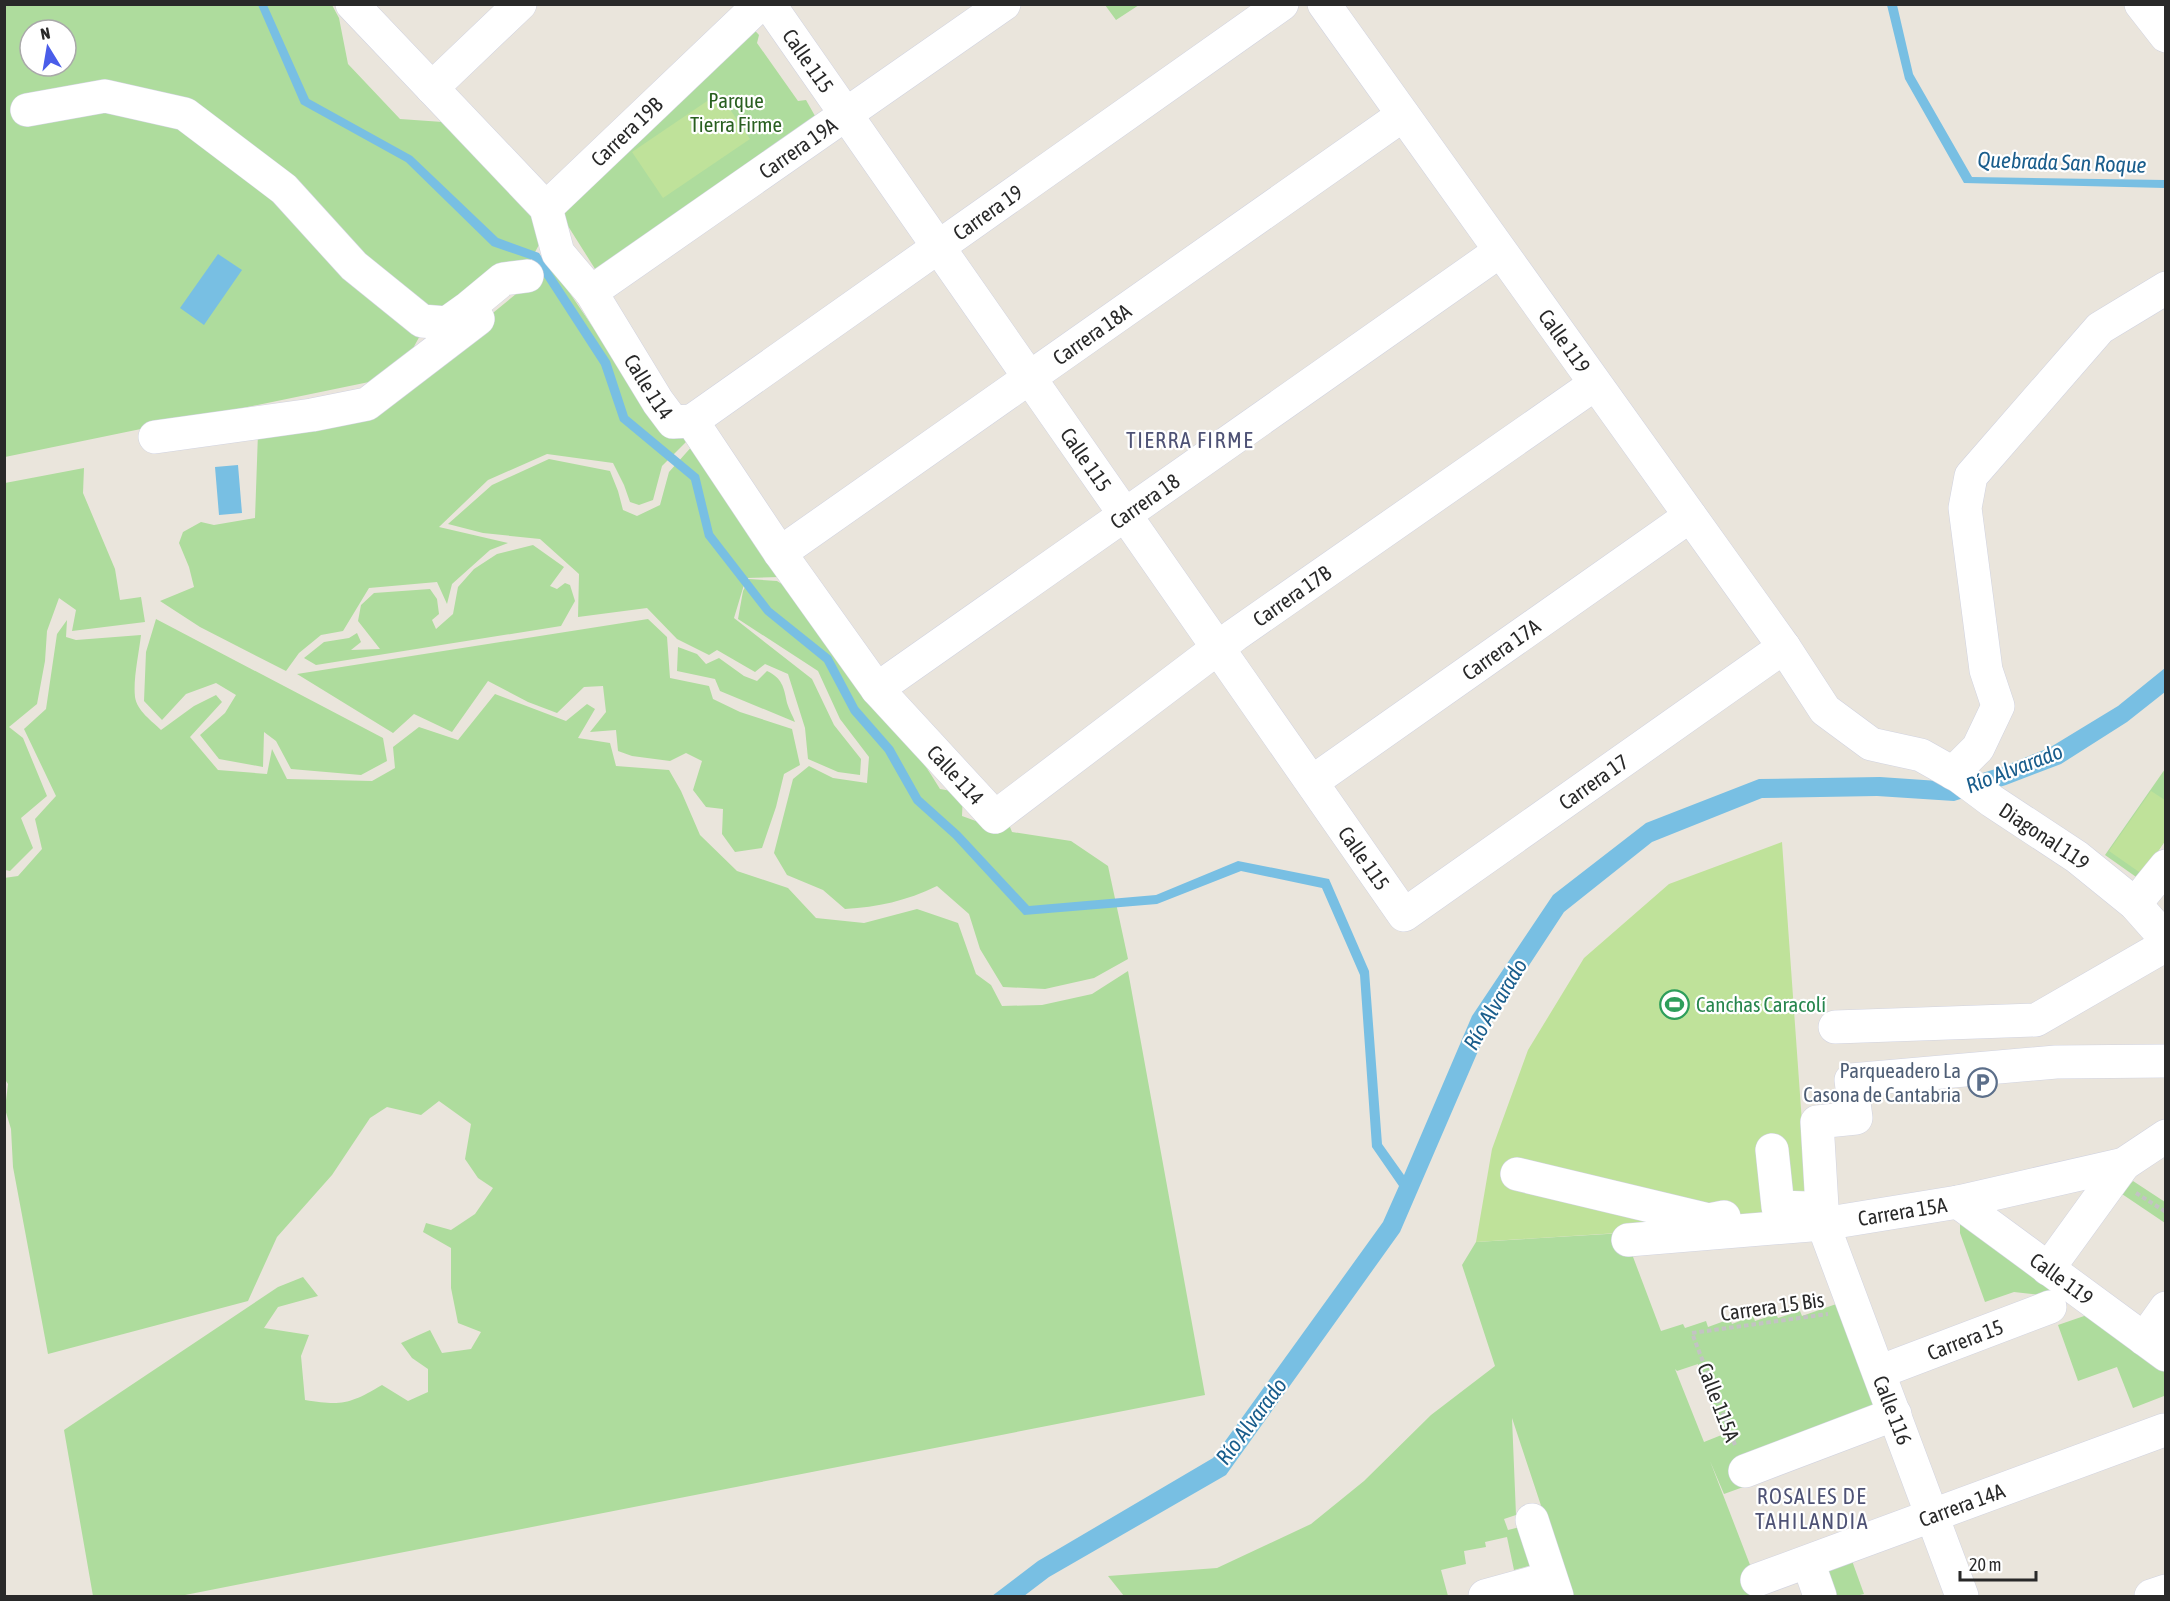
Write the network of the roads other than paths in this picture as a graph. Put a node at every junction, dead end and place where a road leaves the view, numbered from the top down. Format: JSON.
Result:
{"nodes":[{"id":1,"x":352,"y":4,"type":"edge"},
{"id":2,"x":520,"y":4,"type":"edge"},
{"id":3,"x":760,"y":4,"type":"edge"},
{"id":4,"x":769,"y":4,"type":"edge"},
{"id":5,"x":1004,"y":4,"type":"edge"},
{"id":6,"x":1282,"y":4,"type":"edge"},
{"id":7,"x":1324,"y":4,"type":"edge"},
{"id":8,"x":2140,"y":4,"type":"edge"},
{"id":9,"x":2166,"y":36,"type":"edge"},
{"id":10,"x":432,"y":88,"type":"junction"},
{"id":11,"x":27,"y":110,"type":"dead end"},
{"id":12,"x":846,"y":115,"type":"junction"},
{"id":13,"x":1403,"y":115,"type":"junction"},
{"id":14,"x":546,"y":208,"type":"junction"},
{"id":15,"x":938,"y":248,"type":"junction"},
{"id":16,"x":1500,"y":251,"type":"junction"},
{"id":17,"x":558,"y":253,"type":"junction"},
{"id":18,"x":527,"y":276,"type":"junction"},
{"id":19,"x":2166,"y":288,"type":"edge"},
{"id":20,"x":591,"y":292,"type":"junction"},
{"id":21,"x":1029,"y":378,"type":"junction"},
{"id":22,"x":1595,"y":384,"type":"junction"},
{"id":23,"x":692,"y":421,"type":"junction"},
{"id":24,"x":155,"y":436,"type":"dead end"},
{"id":25,"x":1125,"y":515,"type":"junction"},
{"id":26,"x":1690,"y":516,"type":"junction"},
{"id":27,"x":780,"y":553,"type":"junction"},
{"id":28,"x":1784,"y":647,"type":"junction"},
{"id":29,"x":1218,"y":649,"type":"junction"},
{"id":30,"x":1805,"y":679,"type":"joint"},
{"id":31,"x":877,"y":689,"type":"junction"},
{"id":32,"x":1956,"y":775,"type":"junction"},
{"id":33,"x":1312,"y":782,"type":"junction"},
{"id":34,"x":995,"y":817,"type":"joint"},
{"id":35,"x":2166,"y":866,"type":"edge"},
{"id":36,"x":2135,"y":904,"type":"junction"},
{"id":37,"x":1404,"y":915,"type":"joint"},
{"id":38,"x":2166,"y":939,"type":"edge"},
{"id":39,"x":2166,"y":945,"type":"edge"},
{"id":40,"x":1835,"y":1027,"type":"dead end"},
{"id":41,"x":2166,"y":1061,"type":"edge"},
{"id":42,"x":2166,"y":1136,"type":"edge"},
{"id":43,"x":1772,"y":1150,"type":"dead end"},
{"id":44,"x":2124,"y":1164,"type":"junction"},
{"id":45,"x":1517,"y":1174,"type":"dead end"},
{"id":46,"x":1958,"y":1202,"type":"junction"},
{"id":47,"x":1779,"y":1207,"type":"junction"},
{"id":48,"x":1823,"y":1224,"type":"junction"},
{"id":49,"x":1628,"y":1240,"type":"dead end"},
{"id":50,"x":2048,"y":1269,"type":"junction"},
{"id":51,"x":2050,"y":1307,"type":"dead end"},
{"id":52,"x":2166,"y":1308,"type":"edge"},
{"id":53,"x":2155,"y":1347,"type":"edge"},
{"id":54,"x":1879,"y":1372,"type":"junction"},
{"id":55,"x":1895,"y":1414,"type":"junction"},
{"id":56,"x":2164,"y":1430,"type":"dead end"},
{"id":57,"x":1745,"y":1471,"type":"road end"},
{"id":58,"x":1932,"y":1516,"type":"junction"},
{"id":59,"x":1532,"y":1520,"type":"dead end"},
{"id":60,"x":1808,"y":1562,"type":"junction"},
{"id":61,"x":1757,"y":1580,"type":"dead end"},
{"id":62,"x":1553,"y":1587,"type":"edge"},
{"id":63,"x":2166,"y":1591,"type":"edge"},
{"id":64,"x":1485,"y":1596,"type":"edge"},
{"id":65,"x":1820,"y":1596,"type":"edge"},
{"id":66,"x":1962,"y":1596,"type":"edge"},
{"id":67,"x":2151,"y":1596,"type":"edge"}],
"edges":[{"from":1,"to":10,"type":"street","name":"Calle 114"},
{"from":2,"to":10,"type":"street"},
{"from":3,"to":14,"type":"street","name":"Carrera 19B"},
{"from":4,"to":12,"type":"street","name":"Calle 115"},
{"from":5,"to":12,"type":"street","name":"Carrera 19A"},
{"from":6,"to":15,"type":"street","name":"Carrera 19"},
{"from":7,"to":13,"type":"street","name":"Calle 119"},
{"from":8,"to":9,"type":"street"},
{"from":10,"to":14,"type":"street","name":"Calle 114"},
{"from":11,"to":18,"type":"street"},
{"from":12,"to":15,"type":"street","name":"Calle 115"},
{"from":12,"to":20,"type":"street","name":"Carrera 19A"},
{"from":13,"to":16,"type":"street","name":"Calle 119"},
{"from":13,"to":21,"type":"street","name":"Carrera 18A"},
{"from":14,"to":17,"type":"street","name":"Calle 114"},
{"from":15,"to":21,"type":"street","name":"Calle 115"},
{"from":15,"to":23,"type":"street","name":"Carrera 19"},
{"from":16,"to":22,"type":"street","name":"Calle 119"},
{"from":16,"to":25,"type":"street","name":"Carrera 18"},
{"from":17,"to":18,"type":"street"},
{"from":17,"to":20,"type":"street","name":"Calle 114"},
{"from":18,"to":24,"type":"street"},
{"from":19,"to":32,"type":"street"},
{"from":20,"to":23,"type":"street","name":"Calle 114"},
{"from":21,"to":25,"type":"street","name":"Calle 115"},
{"from":21,"to":27,"type":"street","name":"Carrera 18A"},
{"from":22,"to":26,"type":"street","name":"Calle 119"},
{"from":22,"to":29,"type":"street","name":"Carrera 17B"},
{"from":23,"to":27,"type":"street","name":"Calle 114"},
{"from":25,"to":29,"type":"street","name":"Calle 115"},
{"from":25,"to":31,"type":"street","name":"Carrera 18"},
{"from":26,"to":28,"type":"street","name":"Calle 119"},
{"from":26,"to":33,"type":"street","name":"Carrera 17A"},
{"from":27,"to":31,"type":"street","name":"Calle 114"},
{"from":28,"to":30,"type":"street","name":"Calle 119"},
{"from":28,"to":37,"type":"street","name":"Carrera 17"},
{"from":29,"to":33,"type":"street","name":"Calle 115"},
{"from":29,"to":34,"type":"street","name":"Carrera 17B"},
{"from":30,"to":32,"type":"street","name":"Diagonal 119"},
{"from":31,"to":34,"type":"street","name":"Calle 114"},
{"from":32,"to":36,"type":"street","name":"Diagonal 119"},
{"from":33,"to":37,"type":"street","name":"Calle 115"},
{"from":35,"to":36,"type":"street"},
{"from":36,"to":38,"type":"street","name":"Diagonal 119"},
{"from":39,"to":40,"type":"street"},
{"from":41,"to":48,"type":"street","name":"Calle 116"},
{"from":42,"to":44,"type":"street","name":"Carrera 15A"},
{"from":43,"to":47,"type":"street"},
{"from":44,"to":46,"type":"street","name":"Carrera 15A"},
{"from":44,"to":50,"type":"street"},
{"from":45,"to":47,"type":"street"},
{"from":46,"to":48,"type":"street","name":"Carrera 15A"},
{"from":46,"to":50,"type":"street","name":"Calle 119"},
{"from":47,"to":48,"type":"street"},
{"from":48,"to":49,"type":"street","name":"Carrera 15A"},
{"from":48,"to":54,"type":"street","name":"Calle 116"},
{"from":50,"to":53,"type":"street","name":"Calle 119"},
{"from":51,"to":54,"type":"street","name":"Carrera 15"},
{"from":52,"to":53,"type":"street"},
{"from":54,"to":55,"type":"street","name":"Calle 116"},
{"from":55,"to":57,"type":"street"},
{"from":55,"to":58,"type":"street","name":"Calle 116"},
{"from":56,"to":58,"type":"street","name":"Carrera 14A"},
{"from":58,"to":60,"type":"street","name":"Carrera 14A"},
{"from":58,"to":66,"type":"street","name":"Calle 116"},
{"from":59,"to":62,"type":"street"},
{"from":60,"to":61,"type":"street","name":"Carrera 14A"},
{"from":60,"to":65,"type":"street"},
{"from":62,"to":64,"type":"street"},
{"from":63,"to":67,"type":"street"}]}
